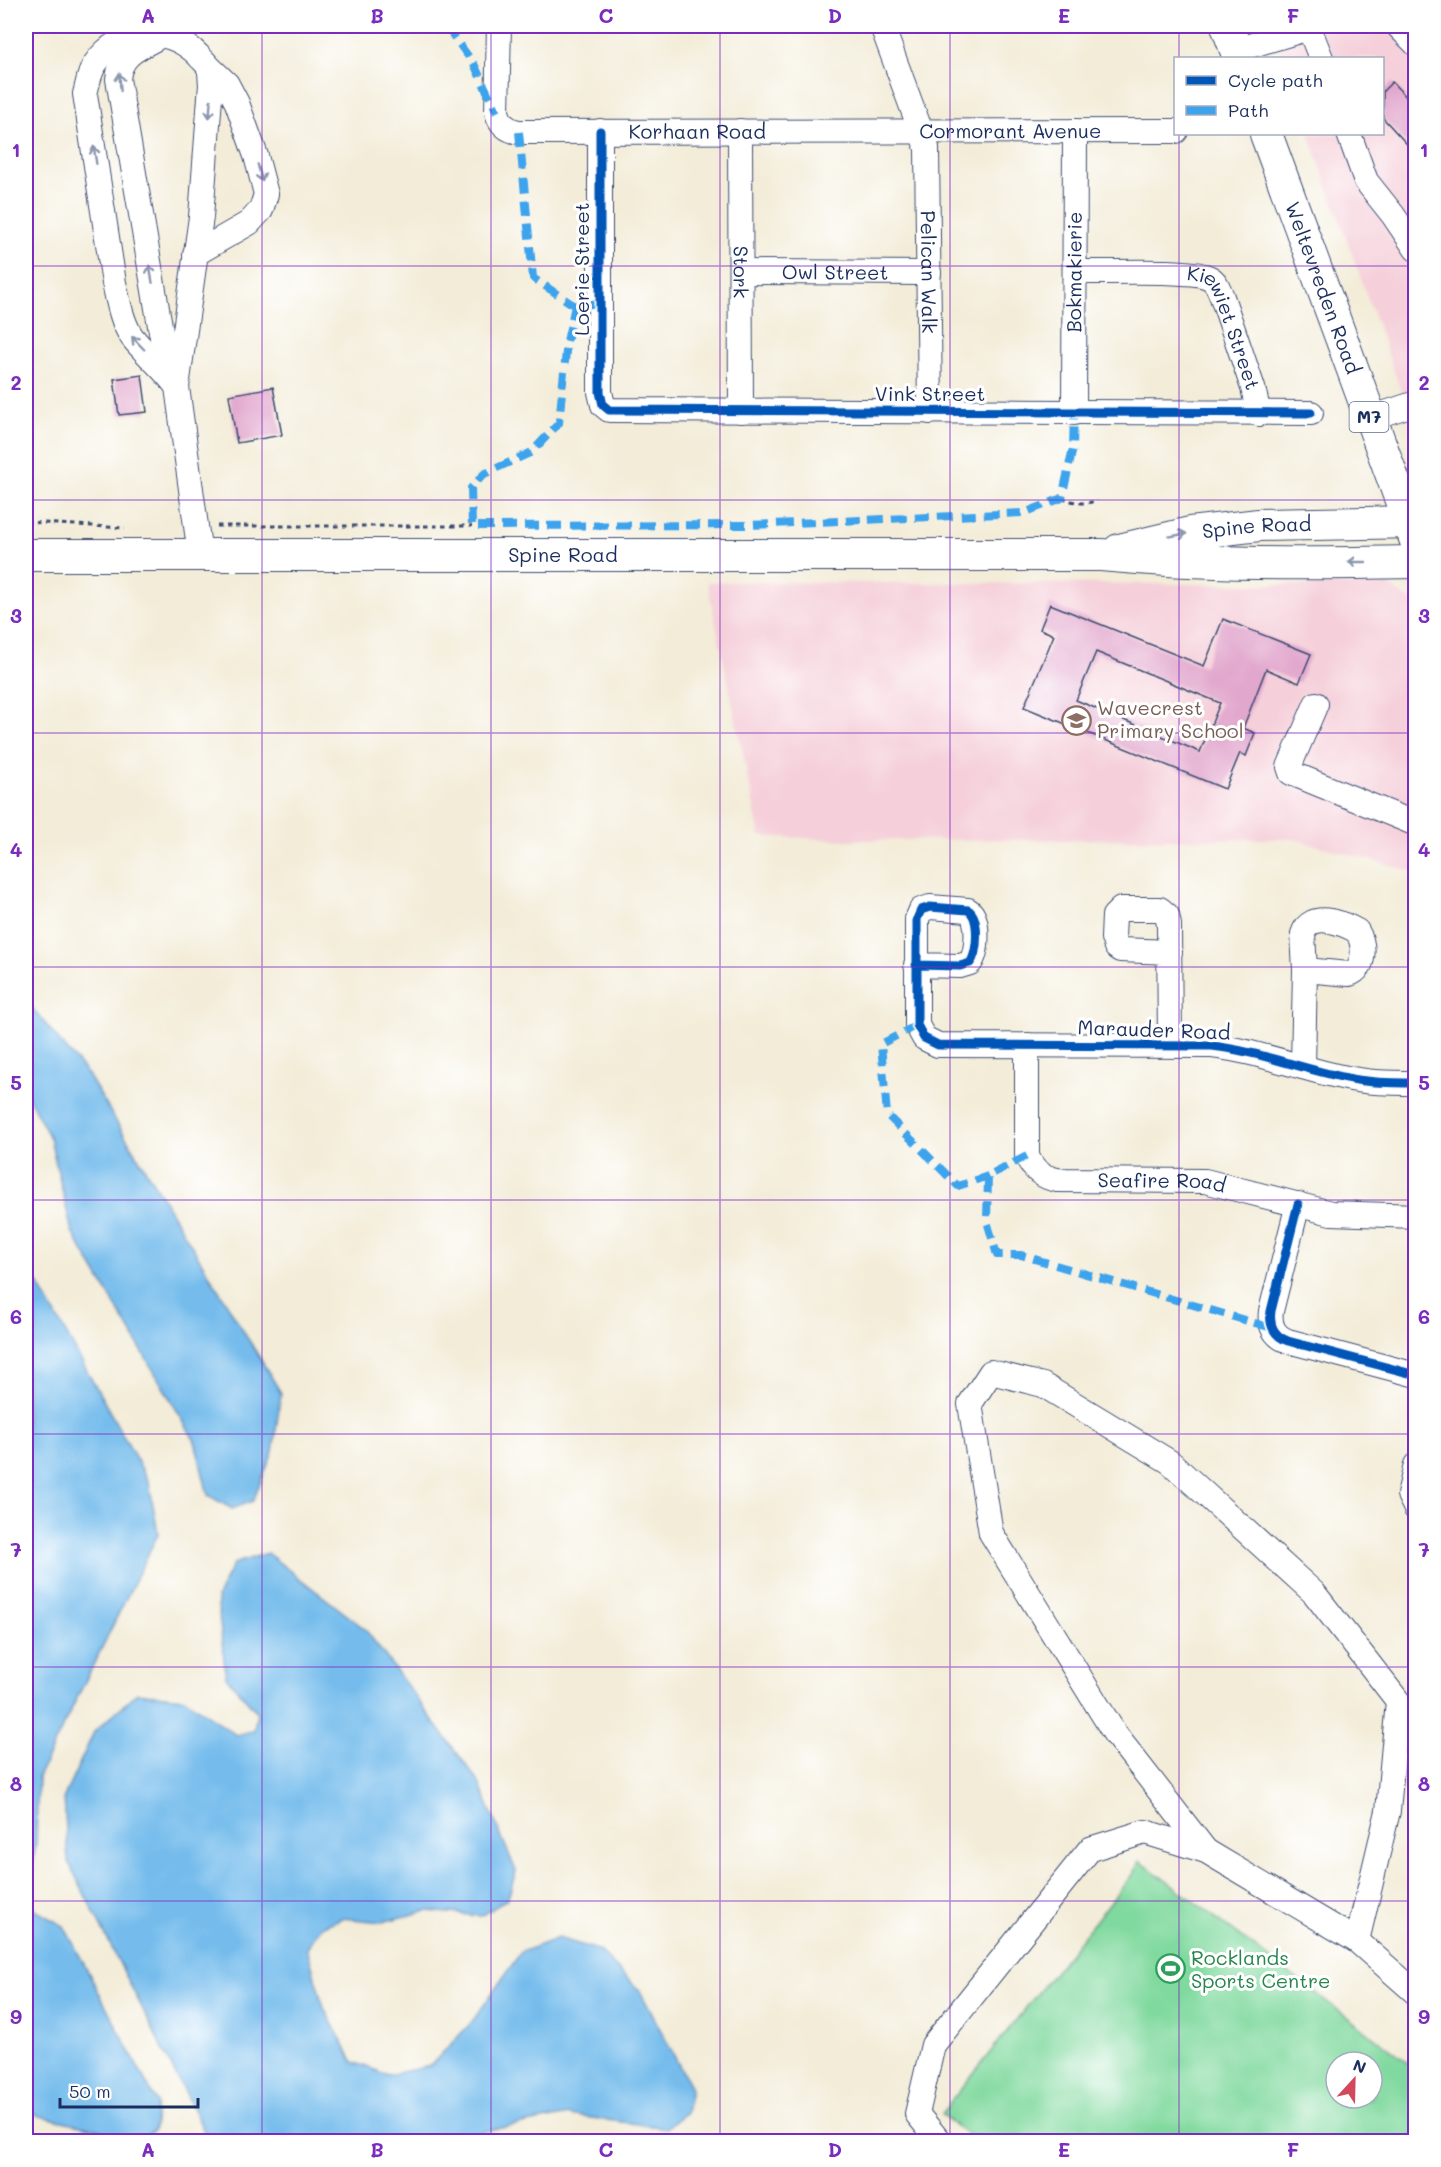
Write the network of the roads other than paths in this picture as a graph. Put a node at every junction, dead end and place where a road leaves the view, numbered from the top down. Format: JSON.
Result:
{"nodes":[{"id":1,"x":499,"y":26,"type":"edge"},
{"id":2,"x":882,"y":26,"type":"edge"},
{"id":3,"x":1398,"y":26,"type":"edge"},
{"id":4,"x":1312,"y":27,"type":"edge"},
{"id":5,"x":162,"y":35,"type":"junction"},
{"id":6,"x":1416,"y":44,"type":"edge"},
{"id":7,"x":1234,"y":45,"type":"edge"},
{"id":8,"x":1321,"y":57,"type":"edge"},
{"id":9,"x":208,"y":66,"type":"junction"},
{"id":10,"x":600,"y":131,"type":"junction"},
{"id":11,"x":740,"y":131,"type":"junction"},
{"id":12,"x":921,"y":131,"type":"junction"},
{"id":13,"x":1075,"y":131,"type":"junction"},
{"id":14,"x":1174,"y":131,"type":"edge"},
{"id":15,"x":1266,"y":135,"type":"edge"},
{"id":16,"x":1348,"y":135,"type":"edge"},
{"id":17,"x":1416,"y":249,"type":"edge"},
{"id":18,"x":195,"y":254,"type":"junction"},
{"id":19,"x":741,"y":272,"type":"junction"},
{"id":20,"x":1075,"y":272,"type":"junction"},
{"id":21,"x":929,"y":273,"type":"junction"},
{"id":22,"x":172,"y":380,"type":"junction"},
{"id":23,"x":1416,"y":403,"type":"edge"},
{"id":24,"x":603,"y":405,"type":"joint"},
{"id":25,"x":741,"y":411,"type":"junction"},
{"id":26,"x":930,"y":412,"type":"junction"},
{"id":27,"x":1074,"y":413,"type":"junction"},
{"id":28,"x":1311,"y":413,"type":"dead end"},
{"id":29,"x":1259,"y":414,"type":"junction"},
{"id":30,"x":1370,"y":418,"type":"junction"},
{"id":31,"x":1413,"y":528,"type":"edge"},
{"id":32,"x":26,"y":555,"type":"edge"},
{"id":33,"x":200,"y":555,"type":"junction"},
{"id":34,"x":1101,"y":555,"type":"junction"},
{"id":35,"x":1416,"y":562,"type":"edge"},
{"id":36,"x":1316,"y":704,"type":"dead end"},
{"id":37,"x":1416,"y":824,"type":"edge"},
{"id":38,"x":1170,"y":952,"type":"dead end"},
{"id":39,"x":916,"y":965,"type":"dead end"},
{"id":40,"x":1305,"y":970,"type":"dead end"},
{"id":41,"x":1027,"y":1045,"type":"junction"},
{"id":42,"x":1170,"y":1045,"type":"junction"},
{"id":43,"x":1303,"y":1067,"type":"junction"},
{"id":44,"x":1416,"y":1083,"type":"edge"},
{"id":45,"x":1298,"y":1204,"type":"junction"},
{"id":46,"x":1416,"y":1216,"type":"edge"},
{"id":47,"x":1416,"y":1375,"type":"edge"},
{"id":48,"x":1416,"y":1465,"type":"edge"},
{"id":49,"x":1416,"y":1509,"type":"edge"},
{"id":50,"x":1206,"y":1851,"type":"junction"},
{"id":51,"x":1357,"y":1941,"type":"junction"},
{"id":52,"x":1416,"y":1993,"type":"edge"},
{"id":53,"x":940,"y":2142,"type":"edge"}],
"edges":[{"from":1,"to":10,"type":"street","name":"Korhaan Road"},
{"from":2,"to":12,"type":"street","name":"Cormorant Avenue"},
{"from":3,"to":6,"type":"street"},
{"from":4,"to":7,"type":"street"},
{"from":4,"to":8,"type":"street"},
{"from":5,"to":9,"type":"street"},
{"from":22,"to":5,"type":"street","one_way":true},
{"from":22,"to":5,"type":"street","one_way":true},
{"from":9,"to":18,"type":"street","one_way":true},
{"from":9,"to":18,"type":"street","one_way":true},
{"from":10,"to":11,"type":"street","name":"Korhaan Road"},
{"from":10,"to":24,"type":"street","name":"Loerie Street"},
{"from":11,"to":12,"type":"street","name":"Korhaan Road"},
{"from":11,"to":19,"type":"street","name":"Stork"},
{"from":12,"to":13,"type":"street","name":"Cormorant Avenue"},
{"from":12,"to":21,"type":"street","name":"Pelican Walk"},
{"from":13,"to":14,"type":"street","name":"Cormorant Avenue"},
{"from":13,"to":20,"type":"street","name":"Bokmakierie"},
{"from":15,"to":30,"type":"main road","name":"Weltevreden Road","number":"M7"},
{"from":16,"to":17,"type":"street"},
{"from":18,"to":22,"type":"street"},
{"from":19,"to":21,"type":"street","name":"Owl Street"},
{"from":19,"to":25,"type":"street","name":"Stork"},
{"from":20,"to":27,"type":"street","name":"Bokmakierie"},
{"from":20,"to":29,"type":"street","name":"Kiewiet Street"},
{"from":21,"to":26,"type":"street","name":"Pelican Walk"},
{"from":22,"to":33,"type":"street"},
{"from":23,"to":30,"type":"street"},
{"from":24,"to":25,"type":"street","name":"Vink Street"},
{"from":25,"to":26,"type":"street","name":"Vink Street"},
{"from":26,"to":27,"type":"street","name":"Vink Street"},
{"from":27,"to":29,"type":"street","name":"Vink Street"},
{"from":28,"to":29,"type":"street","name":"Kiewiet Street"},
{"from":30,"to":31,"type":"main road","name":"Weltevreden Road","number":"M7"},
{"from":34,"to":31,"type":"main road","name":"Spine Road","one_way":true},
{"from":32,"to":33,"type":"main road","name":"Spine Road"},
{"from":33,"to":34,"type":"main road","name":"Spine Road"},
{"from":35,"to":34,"type":"main road","name":"Spine Road","one_way":true},
{"from":36,"to":37,"type":"street"},
{"from":38,"to":42,"type":"street"},
{"from":39,"to":41,"type":"street","name":"Marauder Road"},
{"from":40,"to":43,"type":"street"},
{"from":41,"to":42,"type":"street","name":"Marauder Road"},
{"from":41,"to":45,"type":"street","name":"Seafire Road"},
{"from":42,"to":43,"type":"street","name":"Marauder Road"},
{"from":43,"to":44,"type":"street","name":"Marauder Road"},
{"from":45,"to":46,"type":"street","name":"Seafire Road"},
{"from":45,"to":47,"type":"street"},
{"from":48,"to":49,"type":"street"},
{"from":50,"to":51,"type":"street"},
{"from":50,"to":51,"type":"street"},
{"from":50,"to":53,"type":"street"},
{"from":51,"to":52,"type":"street"}]}
